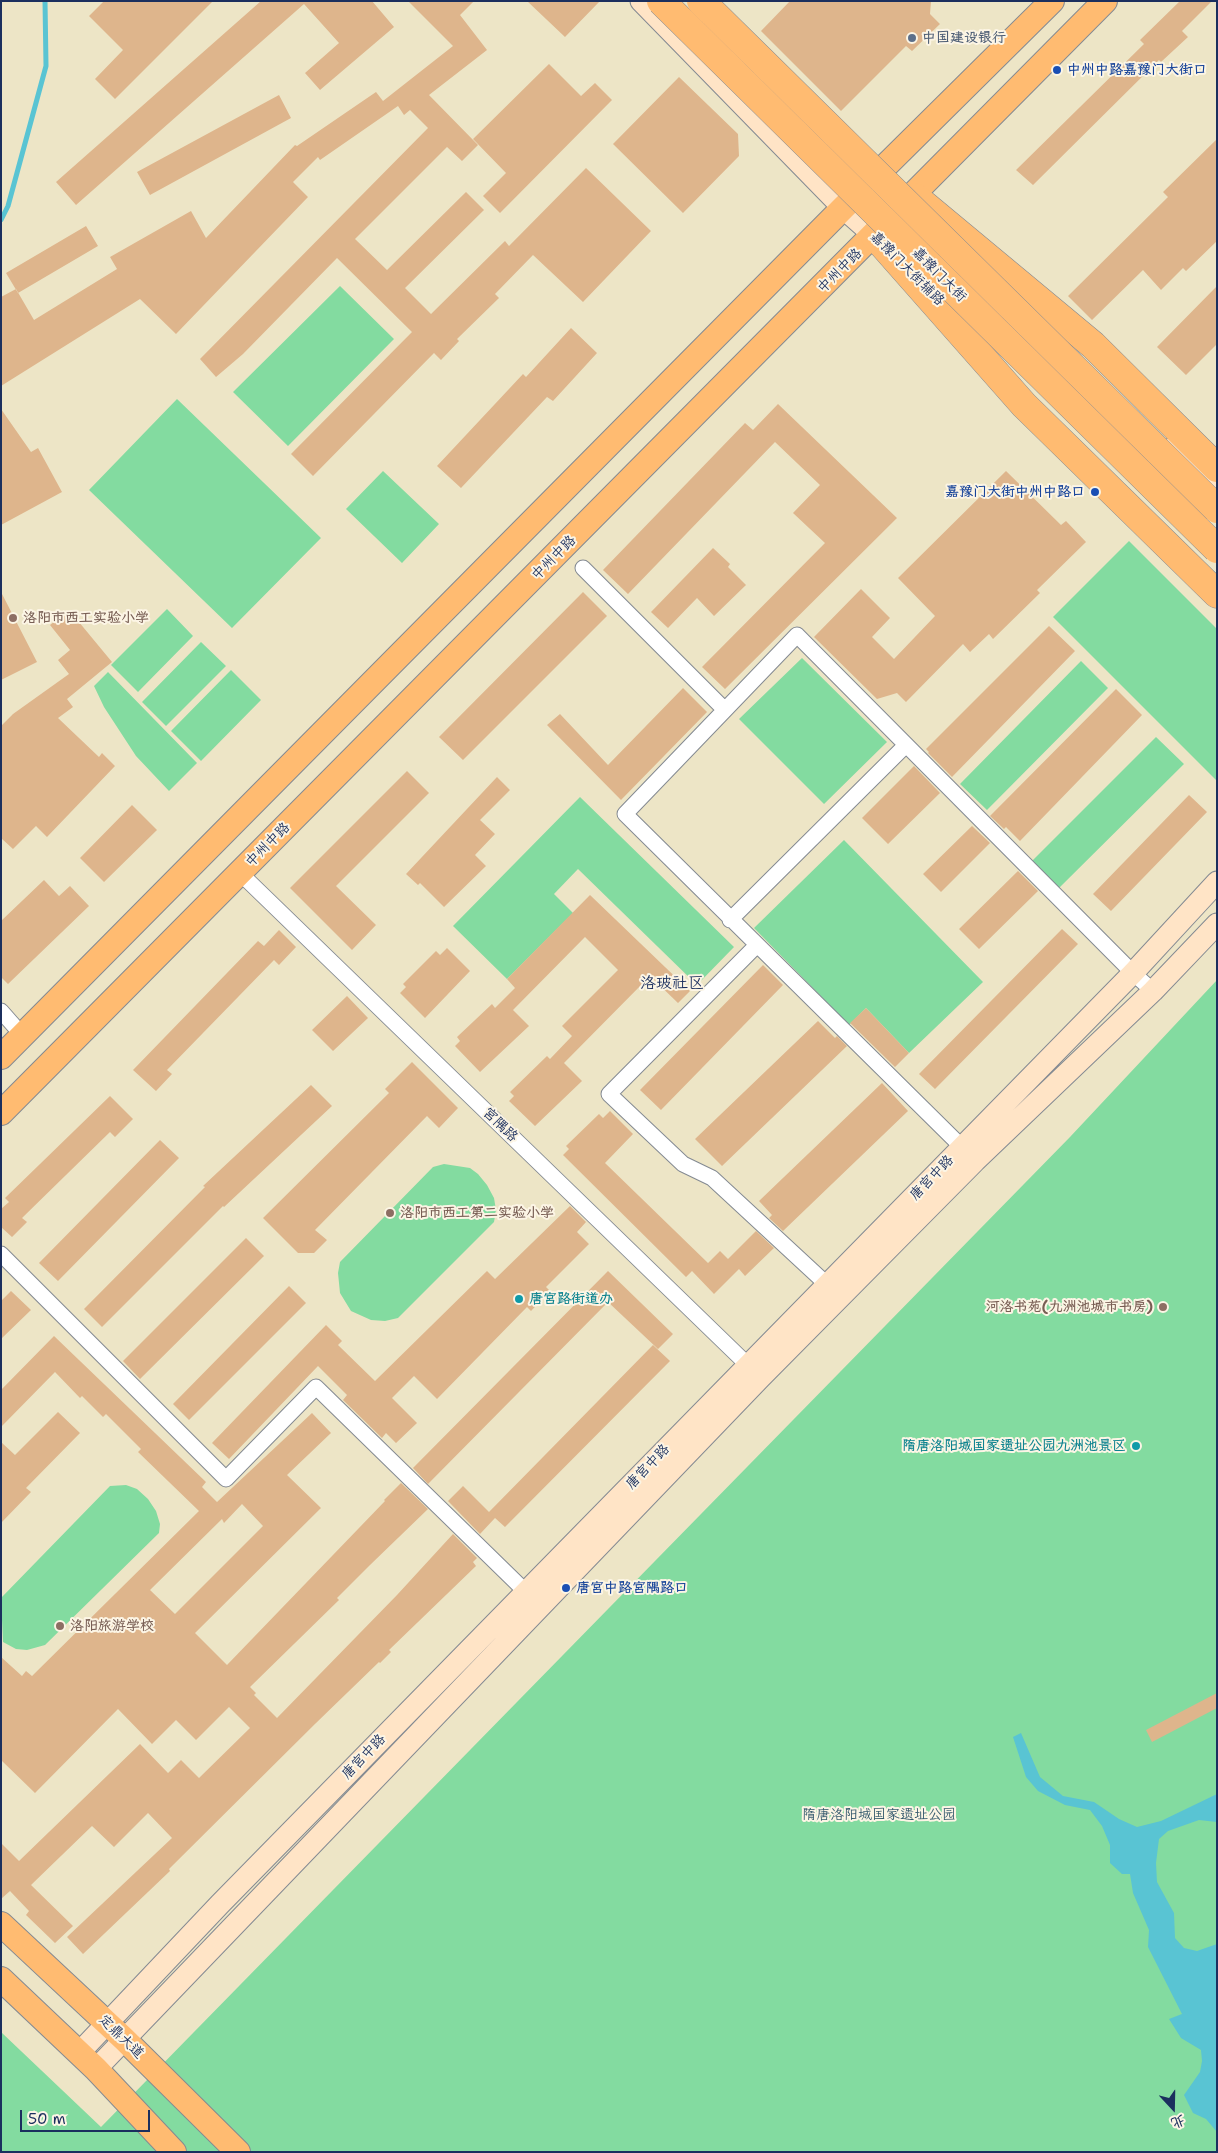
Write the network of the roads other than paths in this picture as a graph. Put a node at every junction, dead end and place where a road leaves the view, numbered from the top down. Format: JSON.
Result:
{"nodes":[{"id":1,"x":641,"y":1,"type":"edge"},
{"id":2,"x":660,"y":1,"type":"edge"},
{"id":3,"x":702,"y":1,"type":"edge"},
{"id":4,"x":712,"y":1,"type":"edge"},
{"id":5,"x":1052,"y":1,"type":"edge"},
{"id":6,"x":1105,"y":1,"type":"edge"},
{"id":7,"x":884,"y":170,"type":"junction"},
{"id":8,"x":914,"y":196,"type":"junction"},
{"id":9,"x":843,"y":208,"type":"junction"},
{"id":10,"x":875,"y":236,"type":"junction"},
{"id":11,"x":1217,"y":468,"type":"edge"},
{"id":12,"x":1217,"y":489,"type":"edge"},
{"id":13,"x":1217,"y":508,"type":"edge"},
{"id":14,"x":1217,"y":549,"type":"edge"},
{"id":15,"x":583,"y":568,"type":"dead end"},
{"id":16,"x":1217,"y":578,"type":"edge"},
{"id":17,"x":1217,"y":594,"type":"edge"},
{"id":18,"x":725,"y":710,"type":"junction"},
{"id":19,"x":906,"y":745,"type":"junction"},
{"id":20,"x":240,"y":873,"type":"junction"},
{"id":21,"x":1217,"y":882,"type":"edge"},
{"id":22,"x":730,"y":920,"type":"junction"},
{"id":23,"x":1217,"y":924,"type":"edge"},
{"id":24,"x":756,"y":946,"type":"junction"},
{"id":25,"x":1132,"y":973,"type":"junction"},
{"id":26,"x":1153,"y":991,"type":"junction"},
{"id":27,"x":1,"y":1011,"type":"edge"},
{"id":28,"x":23,"y":1036,"type":"junction"},
{"id":29,"x":1,"y":1057,"type":"edge"},
{"id":30,"x":1,"y":1113,"type":"edge"},
{"id":31,"x":968,"y":1154,"type":"junction"},
{"id":32,"x":1,"y":1254,"type":"edge"},
{"id":33,"x":834,"y":1291,"type":"junction"},
{"id":34,"x":754,"y":1372,"type":"junction"},
{"id":35,"x":526,"y":1592,"type":"junction"},
{"id":36,"x":1,"y":1924,"type":"edge"},
{"id":37,"x":1,"y":1979,"type":"edge"},
{"id":38,"x":115,"y":2031,"type":"junction"},
{"id":39,"x":88,"y":2061,"type":"junction"},
{"id":40,"x":174,"y":2152,"type":"edge"},
{"id":41,"x":238,"y":2152,"type":"edge"}],
"edges":[{"from":1,"to":9,"type":"main road","name":"嘉豫门大街辅路"},
{"from":2,"to":14,"type":"highway","name":"嘉豫门大街","bridge":true},
{"from":3,"to":13,"type":"highway","name":"嘉豫门大街","bridge":true},
{"from":4,"to":7,"type":"main road"},
{"from":5,"to":7,"type":"main road"},
{"from":6,"to":8,"type":"main road","name":"中州中路"},
{"from":7,"to":8,"type":"main road"},
{"from":7,"to":9,"type":"main road"},
{"from":8,"to":10,"type":"main road","name":"中州中路"},
{"from":8,"to":11,"type":"highway"},
{"from":8,"to":12,"type":"main road"},
{"from":9,"to":10,"type":"main road","name":"嘉豫门大街辅路"},
{"from":9,"to":28,"type":"main road"},
{"from":10,"to":16,"type":"main road","name":"嘉豫门大街辅路"},
{"from":10,"to":17,"type":"highway"},
{"from":10,"to":20,"type":"main road","name":"中州中路"},
{"from":15,"to":18,"type":"street"},
{"from":18,"to":19,"type":"street"},
{"from":18,"to":22,"type":"street"},
{"from":19,"to":22,"type":"street"},
{"from":19,"to":25,"type":"street"},
{"from":20,"to":30,"type":"main road","name":"中州中路"},
{"from":20,"to":34,"type":"street","name":"宫隅路"},
{"from":21,"to":25,"type":"main road","name":"唐宫中路"},
{"from":22,"to":24,"type":"street"},
{"from":23,"to":26,"type":"main road","name":"唐宫中路"},
{"from":24,"to":31,"type":"street"},
{"from":24,"to":33,"type":"street"},
{"from":25,"to":26,"type":"street"},
{"from":25,"to":31,"type":"main road","name":"唐宫中路"},
{"from":26,"to":31,"type":"main road","name":"唐宫中路"},
{"from":27,"to":28,"type":"street"},
{"from":28,"to":29,"type":"main road"},
{"from":31,"to":33,"type":"main road","name":"唐宫中路"},
{"from":32,"to":35,"type":"street"},
{"from":33,"to":34,"type":"main road","name":"唐宫中路"},
{"from":34,"to":35,"type":"main road","name":"唐宫中路"},
{"from":34,"to":38,"type":"main road","name":"唐宫中路"},
{"from":35,"to":38,"type":"main road","name":"唐宫中路"},
{"from":36,"to":38,"type":"main road","name":"定鼎大道"},
{"from":37,"to":39,"type":"main road"},
{"from":38,"to":39,"type":"main road","name":"唐宫中路"},
{"from":38,"to":41,"type":"main road","name":"定鼎大道"},
{"from":39,"to":40,"type":"main road"}]}
